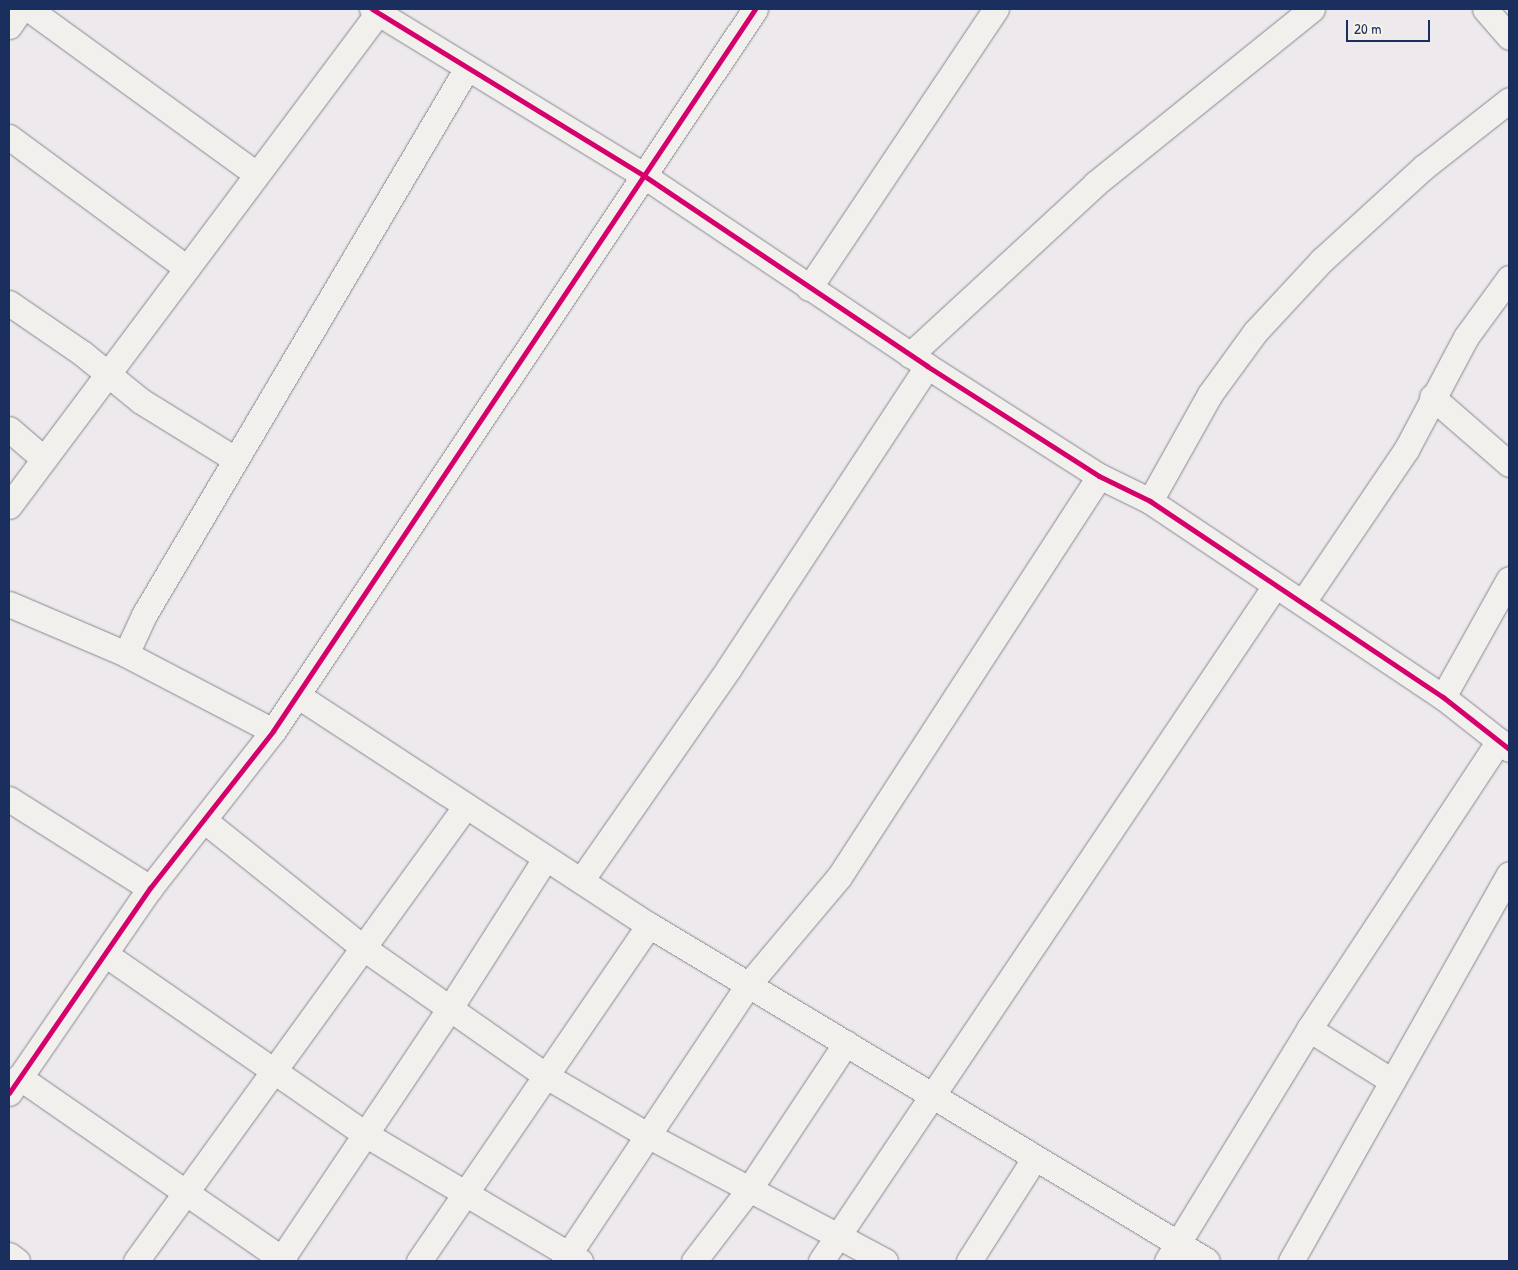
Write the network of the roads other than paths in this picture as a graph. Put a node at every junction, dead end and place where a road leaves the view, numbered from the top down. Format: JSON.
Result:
{"nodes":[{"id":1,"x":21,"y":9,"type":"edge"},
{"id":2,"x":29,"y":9,"type":"edge"},
{"id":3,"x":755,"y":9,"type":"edge"},
{"id":4,"x":996,"y":9,"type":"edge"},
{"id":5,"x":1312,"y":9,"type":"edge"},
{"id":6,"x":1485,"y":9,"type":"edge"},
{"id":7,"x":375,"y":11,"type":"edge"},
{"id":8,"x":9,"y":25,"type":"edge"},
{"id":9,"x":1509,"y":37,"type":"edge"},
{"id":10,"x":467,"y":68,"type":"junction"},
{"id":11,"x":1509,"y":100,"type":"edge"},
{"id":12,"x":9,"y":137,"type":"edge"},
{"id":13,"x":256,"y":174,"type":"junction"},
{"id":14,"x":643,"y":176,"type":"junction"},
{"id":15,"x":186,"y":268,"type":"junction"},
{"id":16,"x":1509,"y":278,"type":"edge"},
{"id":17,"x":809,"y":288,"type":"junction"},
{"id":18,"x":9,"y":303,"type":"edge"},
{"id":19,"x":919,"y":361,"type":"junction"},
{"id":20,"x":105,"y":375,"type":"junction"},
{"id":21,"x":1432,"y":396,"type":"junction"},
{"id":22,"x":9,"y":429,"type":"edge"},
{"id":23,"x":44,"y":459,"type":"junction"},
{"id":24,"x":235,"y":459,"type":"junction"},
{"id":25,"x":1509,"y":464,"type":"edge"},
{"id":26,"x":1099,"y":476,"type":"junction"},
{"id":27,"x":1150,"y":501,"type":"junction"},
{"id":28,"x":9,"y":506,"type":"edge"},
{"id":29,"x":1509,"y":579,"type":"edge"},
{"id":30,"x":1274,"y":586,"type":"junction"},
{"id":31,"x":1302,"y":602,"type":"junction"},
{"id":32,"x":9,"y":604,"type":"edge"},
{"id":33,"x":126,"y":654,"type":"junction"},
{"id":34,"x":297,"y":695,"type":"junction"},
{"id":35,"x":1443,"y":697,"type":"junction"},
{"id":36,"x":273,"y":731,"type":"junction"},
{"id":37,"x":1504,"y":745,"type":"edge"},
{"id":38,"x":9,"y":800,"type":"edge"},
{"id":39,"x":465,"y":807,"type":"junction"},
{"id":40,"x":205,"y":821,"type":"junction"},
{"id":41,"x":545,"y":859,"type":"junction"},
{"id":42,"x":1509,"y":874,"type":"edge"},
{"id":43,"x":582,"y":879,"type":"junction"},
{"id":44,"x":150,"y":888,"type":"junction"},
{"id":45,"x":649,"y":925,"type":"junction"},
{"id":46,"x":365,"y":949,"type":"junction"},
{"id":47,"x":105,"y":954,"type":"junction"},
{"id":48,"x":748,"y":985,"type":"junction"},
{"id":49,"x":450,"y":1008,"type":"junction"},
{"id":50,"x":1310,"y":1029,"type":"junction"},
{"id":51,"x":846,"y":1043,"type":"junction"},
{"id":52,"x":275,"y":1071,"type":"junction"},
{"id":53,"x":548,"y":1077,"type":"junction"},
{"id":54,"x":1392,"y":1081,"type":"junction"},
{"id":55,"x":14,"y":1085,"type":"edge"},
{"id":56,"x":932,"y":1098,"type":"junction"},
{"id":57,"x":365,"y":1134,"type":"junction"},
{"id":58,"x":649,"y":1136,"type":"junction"},
{"id":59,"x":1034,"y":1159,"type":"junction"},
{"id":60,"x":750,"y":1188,"type":"junction"},
{"id":61,"x":466,"y":1192,"type":"junction"},
{"id":62,"x":185,"y":1193,"type":"junction"},
{"id":63,"x":838,"y":1236,"type":"junction"},
{"id":64,"x":1172,"y":1252,"type":"edge"},
{"id":65,"x":9,"y":1256,"type":"edge"},
{"id":66,"x":571,"y":1259,"type":"edge"},
{"id":67,"x":17,"y":1261,"type":"edge"},
{"id":68,"x":136,"y":1261,"type":"edge"},
{"id":69,"x":282,"y":1261,"type":"edge"},
{"id":70,"x":419,"y":1261,"type":"edge"},
{"id":71,"x":694,"y":1261,"type":"edge"},
{"id":72,"x":821,"y":1261,"type":"edge"},
{"id":73,"x":885,"y":1261,"type":"edge"},
{"id":74,"x":969,"y":1261,"type":"edge"},
{"id":75,"x":1207,"y":1261,"type":"edge"},
{"id":76,"x":1291,"y":1261,"type":"edge"}],
"edges":[{"from":1,"to":8,"type":"street"},
{"from":2,"to":13,"type":"street"},
{"from":3,"to":14,"type":"street"},
{"from":4,"to":17,"type":"street"},
{"from":5,"to":19,"type":"street"},
{"from":6,"to":9,"type":"street"},
{"from":7,"to":10,"type":"street"},
{"from":7,"to":13,"type":"street"},
{"from":10,"to":14,"type":"street"},
{"from":10,"to":24,"type":"street"},
{"from":11,"to":27,"type":"street"},
{"from":12,"to":15,"type":"street"},
{"from":13,"to":15,"type":"street"},
{"from":14,"to":17,"type":"street"},
{"from":14,"to":34,"type":"street"},
{"from":15,"to":20,"type":"street"},
{"from":16,"to":21,"type":"street"},
{"from":17,"to":19,"type":"street"},
{"from":18,"to":20,"type":"street"},
{"from":19,"to":26,"type":"street"},
{"from":19,"to":43,"type":"street"},
{"from":20,"to":23,"type":"street"},
{"from":20,"to":24,"type":"street"},
{"from":21,"to":25,"type":"street"},
{"from":21,"to":31,"type":"street"},
{"from":22,"to":23,"type":"street"},
{"from":23,"to":28,"type":"street"},
{"from":24,"to":33,"type":"street"},
{"from":26,"to":27,"type":"street"},
{"from":26,"to":48,"type":"street"},
{"from":27,"to":30,"type":"street"},
{"from":29,"to":35,"type":"street"},
{"from":30,"to":31,"type":"street"},
{"from":30,"to":56,"type":"street"},
{"from":31,"to":35,"type":"street"},
{"from":32,"to":33,"type":"street"},
{"from":33,"to":36,"type":"street"},
{"from":34,"to":36,"type":"street"},
{"from":34,"to":39,"type":"street"},
{"from":35,"to":37,"type":"street"},
{"from":36,"to":40,"type":"street"},
{"from":37,"to":50,"type":"street"},
{"from":38,"to":44,"type":"street"},
{"from":39,"to":41,"type":"street"},
{"from":39,"to":46,"type":"street"},
{"from":40,"to":44,"type":"street"},
{"from":40,"to":46,"type":"street"},
{"from":41,"to":43,"type":"street"},
{"from":41,"to":49,"type":"street"},
{"from":42,"to":54,"type":"street"},
{"from":43,"to":45,"type":"street"},
{"from":44,"to":47,"type":"street"},
{"from":45,"to":48,"type":"street"},
{"from":45,"to":53,"type":"street"},
{"from":46,"to":49,"type":"street"},
{"from":46,"to":52,"type":"street"},
{"from":47,"to":52,"type":"street"},
{"from":47,"to":55,"type":"street"},
{"from":48,"to":51,"type":"street"},
{"from":48,"to":58,"type":"street"},
{"from":49,"to":53,"type":"street"},
{"from":49,"to":57,"type":"street"},
{"from":50,"to":54,"type":"street"},
{"from":50,"to":64,"type":"street"},
{"from":51,"to":56,"type":"street"},
{"from":51,"to":60,"type":"street"},
{"from":52,"to":57,"type":"street"},
{"from":52,"to":62,"type":"street"},
{"from":53,"to":58,"type":"street"},
{"from":53,"to":61,"type":"street"},
{"from":54,"to":76,"type":"street"},
{"from":55,"to":62,"type":"street"},
{"from":56,"to":59,"type":"street"},
{"from":56,"to":63,"type":"street"},
{"from":57,"to":61,"type":"street"},
{"from":57,"to":69,"type":"street"},
{"from":58,"to":60,"type":"street"},
{"from":58,"to":66,"type":"street"},
{"from":59,"to":64,"type":"street"},
{"from":59,"to":74,"type":"street"},
{"from":60,"to":63,"type":"street"},
{"from":60,"to":71,"type":"street"},
{"from":61,"to":66,"type":"street"},
{"from":61,"to":70,"type":"street"},
{"from":62,"to":68,"type":"street"},
{"from":62,"to":69,"type":"street"},
{"from":63,"to":72,"type":"street"},
{"from":63,"to":73,"type":"street"},
{"from":64,"to":75,"type":"street"},
{"from":65,"to":67,"type":"street"}]}
